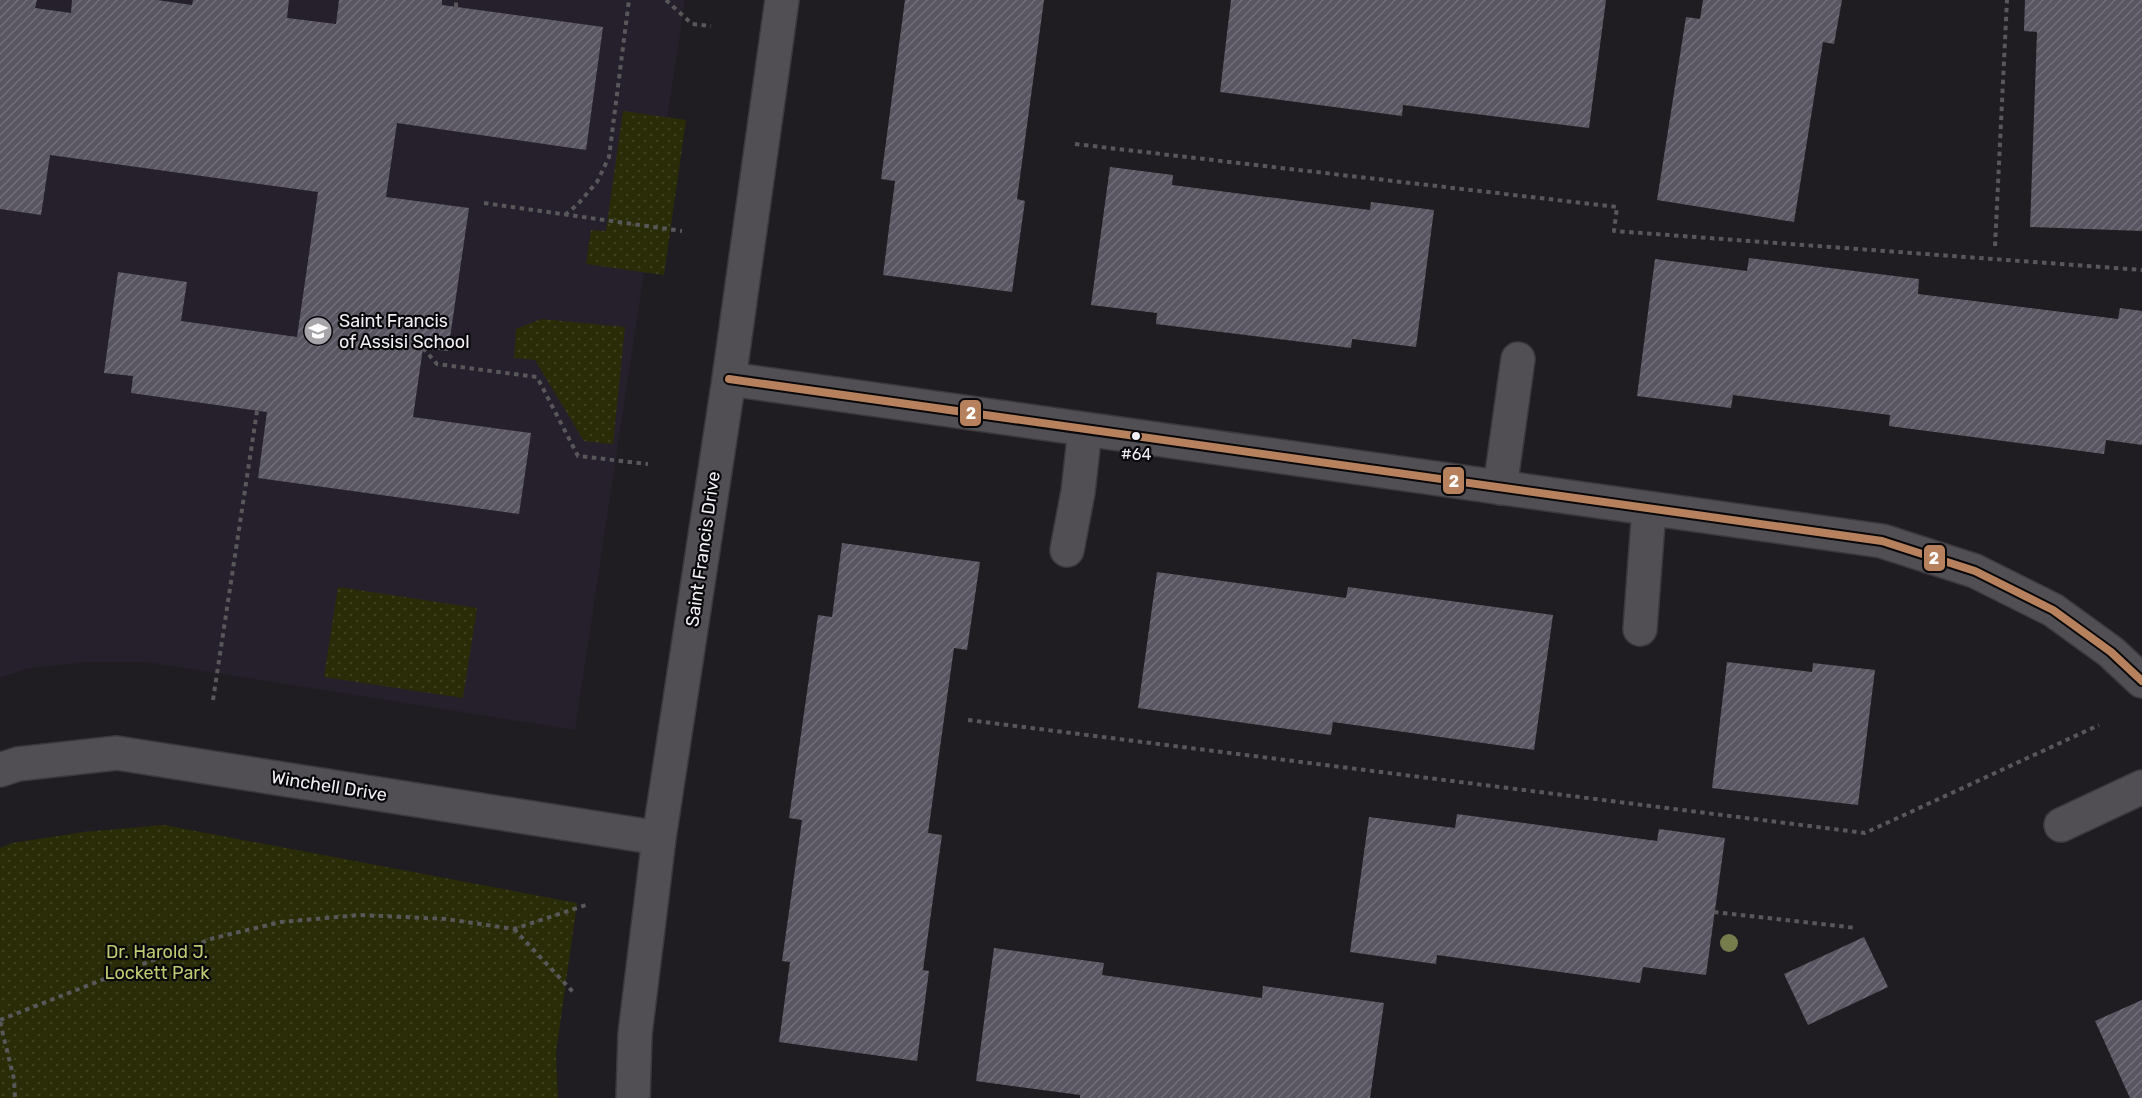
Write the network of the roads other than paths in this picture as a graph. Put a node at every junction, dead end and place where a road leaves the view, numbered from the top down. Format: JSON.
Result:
{"nodes":[{"id":1,"x":782,"y":0,"type":"edge"},
{"id":2,"x":1518,"y":359,"type":"dead end"},
{"id":3,"x":729,"y":379,"type":"junction"},
{"id":4,"x":1085,"y":430,"type":"junction"},
{"id":5,"x":1500,"y":488,"type":"junction"},
{"id":6,"x":1649,"y":509,"type":"junction"},
{"id":7,"x":1067,"y":550,"type":"dead end"},
{"id":8,"x":1640,"y":629,"type":"dead end"},
{"id":9,"x":2142,"y":681,"type":"edge"},
{"id":10,"x":0,"y":771,"type":"edge"},
{"id":11,"x":2142,"y":787,"type":"edge"},
{"id":12,"x":2061,"y":825,"type":"dead end"},
{"id":13,"x":659,"y":838,"type":"junction"},
{"id":14,"x":633,"y":1098,"type":"edge"}],
"edges":[{"from":1,"to":3,"type":"street","name":"Saint Francis Drive"},
{"from":2,"to":5,"type":"street"},
{"from":3,"to":4,"type":"street"},
{"from":3,"to":13,"type":"street","name":"Saint Francis Drive"},
{"from":4,"to":5,"type":"street"},
{"from":4,"to":7,"type":"street"},
{"from":5,"to":6,"type":"street"},
{"from":6,"to":8,"type":"street"},
{"from":6,"to":9,"type":"street"},
{"from":10,"to":13,"type":"street","name":"Winchell Drive"},
{"from":11,"to":12,"type":"street"},
{"from":13,"to":14,"type":"street","name":"Saint Francis Drive"}]}
